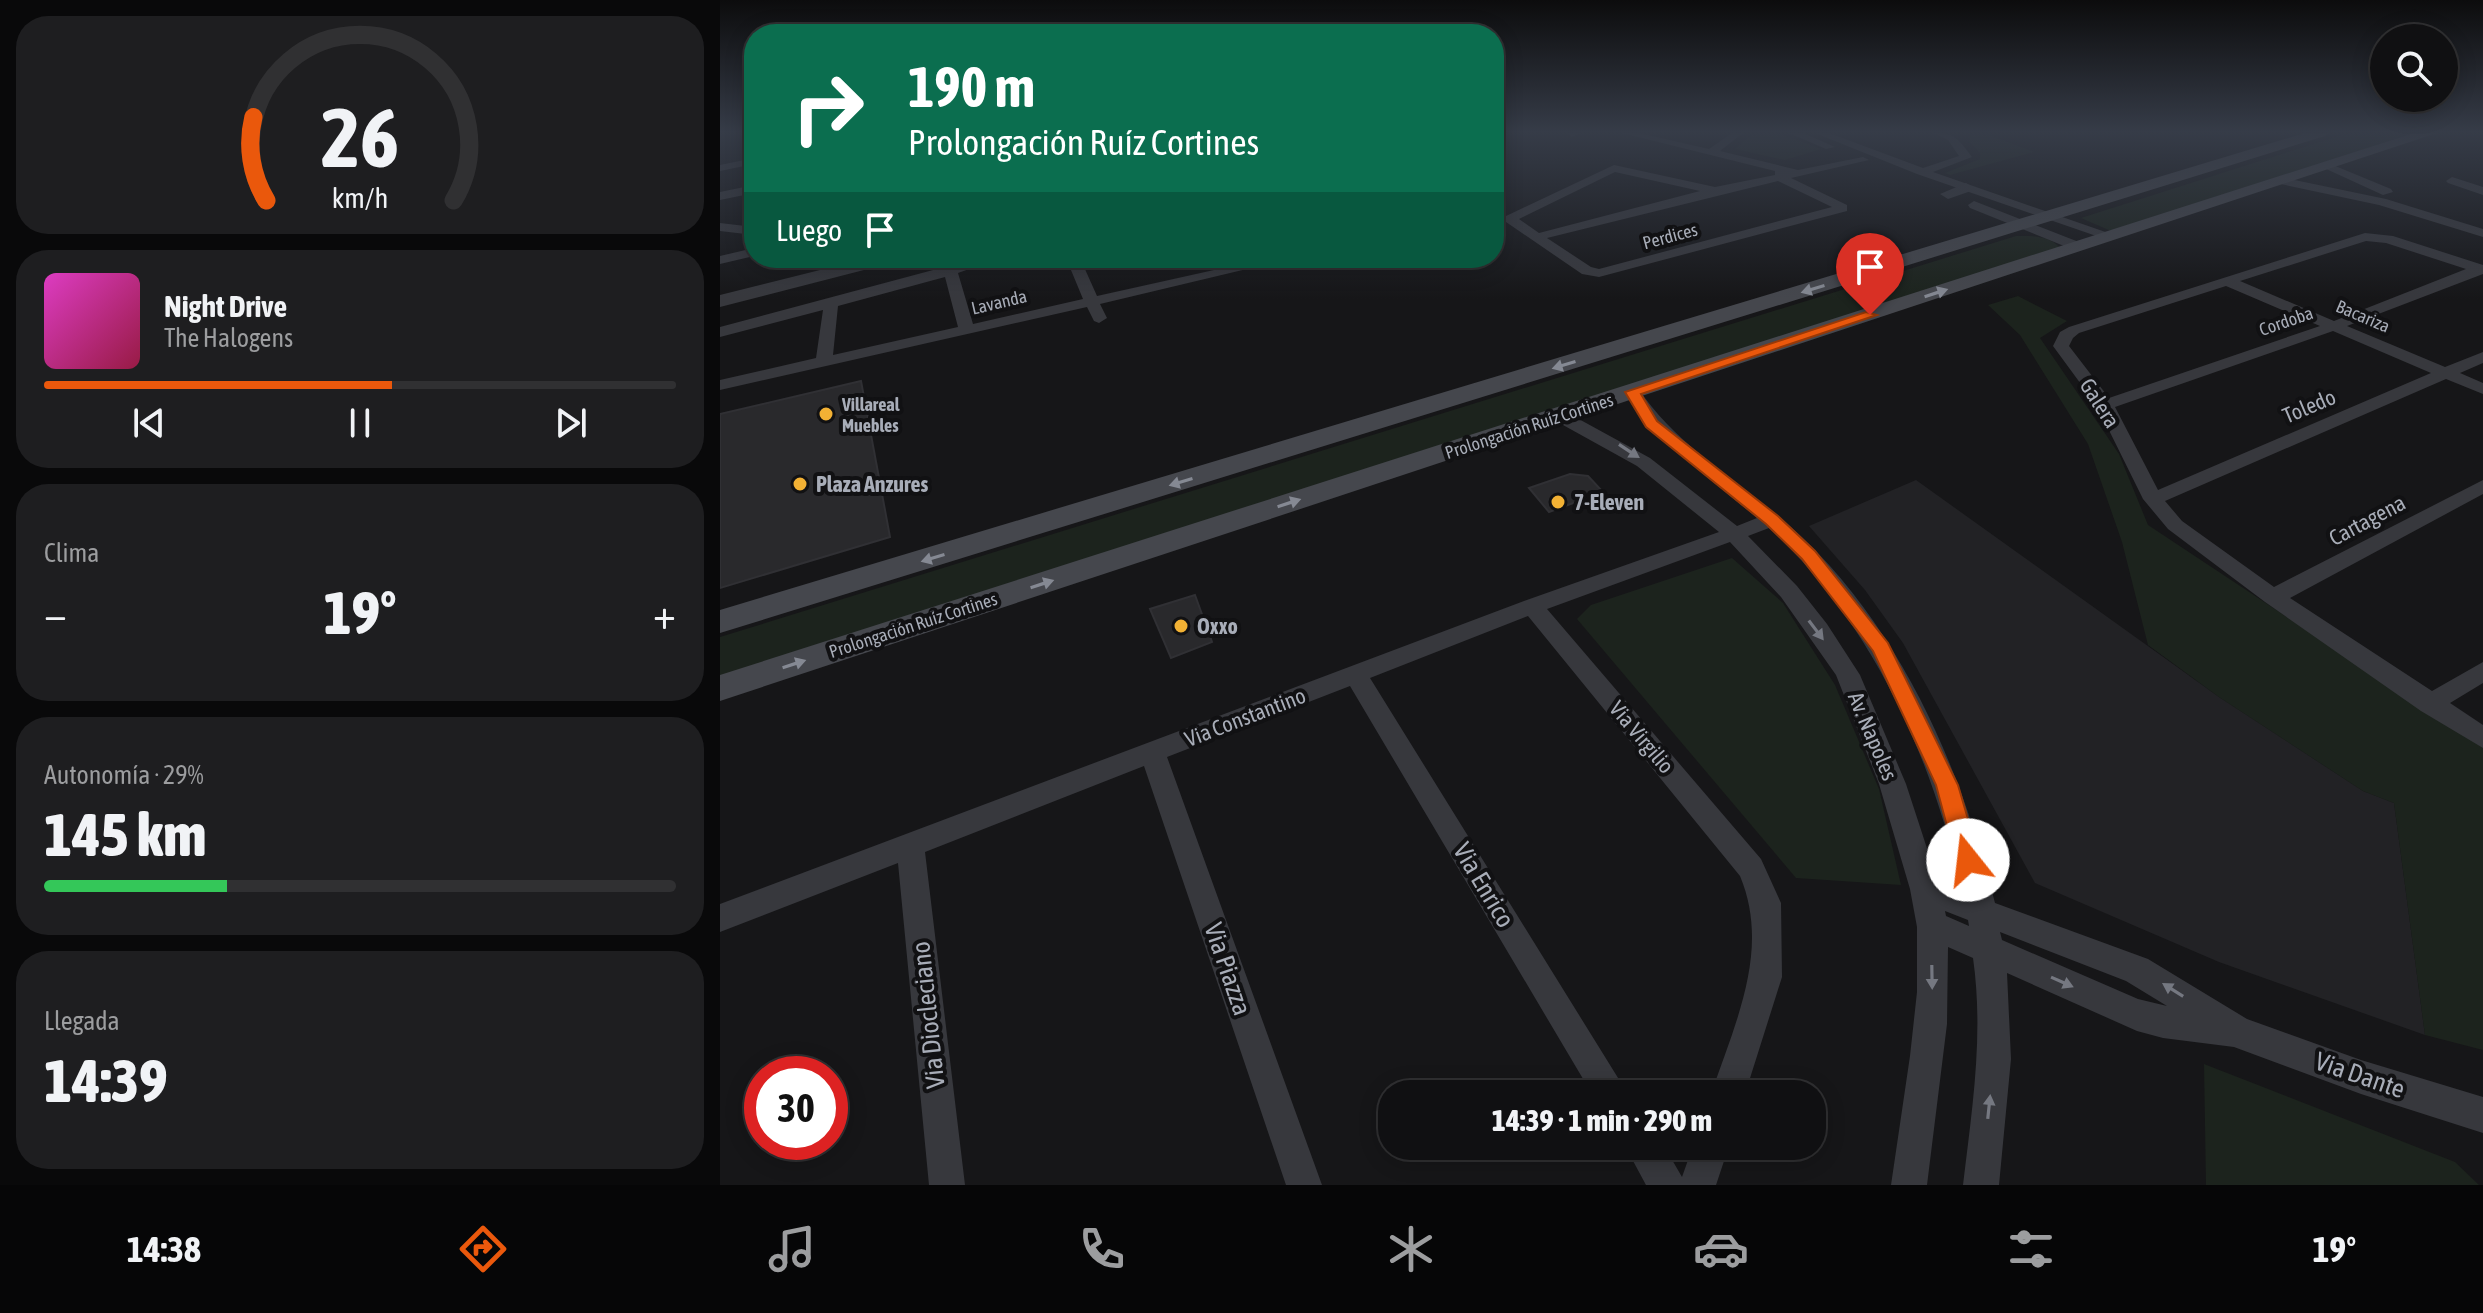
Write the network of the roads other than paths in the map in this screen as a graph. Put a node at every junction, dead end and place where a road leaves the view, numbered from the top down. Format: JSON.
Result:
{"nodes":[{"id":1,"x":1571,"y":188,"type":"edge"},
{"id":2,"x":1703,"y":188,"type":"edge"},
{"id":3,"x":1725,"y":188,"type":"edge"},
{"id":4,"x":1808,"y":188,"type":"edge"},
{"id":5,"x":1934,"y":188,"type":"edge"},
{"id":6,"x":1966,"y":188,"type":"joint"},
{"id":7,"x":2139,"y":188,"type":"edge"},
{"id":8,"x":2257,"y":188,"type":"edge"},
{"id":9,"x":2315,"y":188,"type":"edge"},
{"id":10,"x":2381,"y":188,"type":"edge"},
{"id":11,"x":744,"y":191,"type":"edge"},
{"id":12,"x":1715,"y":191,"type":"junction"},
{"id":13,"x":1948,"y":194,"type":"junction"},
{"id":14,"x":720,"y":196,"type":"edge"},
{"id":15,"x":2399,"y":196,"type":"junction"},
{"id":16,"x":2382,"y":202,"type":"junction"},
{"id":17,"x":2049,"y":216,"type":"junction"},
{"id":18,"x":2483,"y":222,"type":"edge"},
{"id":19,"x":2021,"y":225,"type":"junction"},
{"id":20,"x":2483,"y":233,"type":"edge"},
{"id":21,"x":2110,"y":236,"type":"junction"},
{"id":22,"x":1537,"y":237,"type":"junction"},
{"id":23,"x":2079,"y":247,"type":"junction"},
{"id":24,"x":744,"y":254,"type":"edge"},
{"id":25,"x":720,"y":260,"type":"edge"},
{"id":26,"x":797,"y":268,"type":"edge"},
{"id":27,"x":850,"y":268,"type":"edge"},
{"id":28,"x":963,"y":268,"type":"edge"},
{"id":29,"x":1078,"y":268,"type":"edge"},
{"id":30,"x":1206,"y":268,"type":"edge"},
{"id":31,"x":1238,"y":268,"type":"edge"},
{"id":32,"x":2481,"y":270,"type":"edge"},
{"id":33,"x":951,"y":272,"type":"junction"},
{"id":34,"x":1210,"y":274,"type":"junction"},
{"id":35,"x":2227,"y":281,"type":"junction"},
{"id":36,"x":720,"y":287,"type":"edge"},
{"id":37,"x":720,"y":301,"type":"edge"},
{"id":38,"x":1094,"y":301,"type":"junction"},
{"id":39,"x":831,"y":304,"type":"junction"},
{"id":40,"x":1099,"y":318,"type":"dead end"},
{"id":41,"x":2334,"y":326,"type":"junction"},
{"id":42,"x":967,"y":330,"type":"junction"},
{"id":43,"x":720,"y":332,"type":"edge"},
{"id":44,"x":2483,"y":357,"type":"edge"},
{"id":45,"x":824,"y":362,"type":"junction"},
{"id":46,"x":2447,"y":373,"type":"junction"},
{"id":47,"x":720,"y":385,"type":"edge"},
{"id":48,"x":2483,"y":389,"type":"edge"},
{"id":49,"x":1632,"y":392,"type":"junction"},
{"id":50,"x":2105,"y":405,"type":"junction"},
{"id":51,"x":1560,"y":416,"type":"junction"},
{"id":52,"x":2483,"y":486,"type":"edge"},
{"id":53,"x":2153,"y":499,"type":"junction"},
{"id":54,"x":1772,"y":520,"type":"junction"},
{"id":55,"x":1732,"y":534,"type":"junction"},
{"id":56,"x":2273,"y":597,"type":"junction"},
{"id":57,"x":1532,"y":606,"type":"junction"},
{"id":58,"x":720,"y":622,"type":"edge"},
{"id":59,"x":2483,"y":671,"type":"edge"},
{"id":60,"x":1356,"y":675,"type":"junction"},
{"id":61,"x":720,"y":688,"type":"edge"},
{"id":62,"x":2430,"y":704,"type":"junction"},
{"id":63,"x":2483,"y":738,"type":"edge"},
{"id":64,"x":1152,"y":753,"type":"junction"},
{"id":65,"x":910,"y":845,"type":"junction"},
{"id":66,"x":1925,"y":890,"type":"junction"},
{"id":67,"x":1982,"y":911,"type":"junction"},
{"id":68,"x":720,"y":918,"type":"edge"},
{"id":69,"x":1932,"y":925,"type":"junction"},
{"id":70,"x":1990,"y":951,"type":"junction"},
{"id":71,"x":2238,"y":1032,"type":"junction"},
{"id":72,"x":1602,"y":1080,"type":"edge"},
{"id":73,"x":1733,"y":1080,"type":"edge"},
{"id":74,"x":2483,"y":1115,"type":"edge"},
{"id":75,"x":1652,"y":1160,"type":"edge"},
{"id":76,"x":1706,"y":1160,"type":"edge"},
{"id":77,"x":947,"y":1185,"type":"edge"},
{"id":78,"x":1304,"y":1185,"type":"edge"},
{"id":79,"x":1667,"y":1185,"type":"edge"},
{"id":80,"x":1698,"y":1185,"type":"edge"},
{"id":81,"x":1909,"y":1185,"type":"edge"},
{"id":82,"x":1981,"y":1185,"type":"edge"}],
"edges":[{"from":1,"to":22,"type":"street"},
{"from":2,"to":12,"type":"street"},
{"from":3,"to":12,"type":"street"},
{"from":4,"to":22,"type":"street","name":"Perdices"},
{"from":5,"to":13,"type":"street"},
{"from":6,"to":13,"type":"street"},
{"from":6,"to":17,"type":"street"},
{"from":7,"to":17,"type":"main road"},
{"from":8,"to":21,"type":"main road","name":"Prolongación Ruíz Cortines"},
{"from":9,"to":16,"type":"street"},
{"from":10,"to":15,"type":"street"},
{"from":11,"to":14,"type":"street"},
{"from":12,"to":22,"type":"street"},
{"from":13,"to":19,"type":"street"},
{"from":15,"to":16,"type":"street"},
{"from":15,"to":18,"type":"street"},
{"from":16,"to":20,"type":"street"},
{"from":17,"to":19,"type":"main road"},
{"from":17,"to":21,"type":"street"},
{"from":19,"to":23,"type":"street"},
{"from":19,"to":58,"type":"main road","one_way":true},
{"from":21,"to":23,"type":"main road","name":"Prolongación Ruíz Cortines"},
{"from":49,"to":23,"type":"main road","name":"Prolongación Ruíz Cortines","one_way":true},
{"from":24,"to":25,"type":"street"},
{"from":26,"to":36,"type":"street"},
{"from":27,"to":37,"type":"street"},
{"from":28,"to":33,"type":"street"},
{"from":29,"to":38,"type":"street"},
{"from":30,"to":34,"type":"street"},
{"from":31,"to":34,"type":"street","name":"Lavanda"},
{"from":32,"to":35,"type":"street","name":"Galera"},
{"from":32,"to":41,"type":"street","name":"Cordoba"},
{"from":33,"to":39,"type":"street"},
{"from":33,"to":42,"type":"street"},
{"from":34,"to":38,"type":"street","name":"Lavanda"},
{"from":35,"to":41,"type":"street","name":"Bacariza"},
{"from":35,"to":50,"type":"street","name":"Galera"},
{"from":38,"to":40,"type":"street"},
{"from":38,"to":42,"type":"street","name":"Lavanda"},
{"from":39,"to":43,"type":"street"},
{"from":39,"to":45,"type":"street"},
{"from":41,"to":46,"type":"street","name":"Bacariza"},
{"from":41,"to":50,"type":"street","name":"Cordoba"},
{"from":42,"to":45,"type":"street","name":"Lavanda"},
{"from":44,"to":46,"type":"street","name":"Toledo"},
{"from":45,"to":47,"type":"street","name":"Lavanda"},
{"from":46,"to":48,"type":"street","name":"Bacariza"},
{"from":46,"to":53,"type":"street","name":"Toledo"},
{"from":49,"to":51,"type":"main road","name":"Prolongación Ruíz Cortines"},
{"from":49,"to":54,"type":"street","name":"Av. Napoles"},
{"from":50,"to":53,"type":"street","name":"Galera"},
{"from":51,"to":55,"type":"street","name":"Av. Napoles","one_way":true},
{"from":61,"to":51,"type":"main road","name":"Prolongación Ruíz Cortines","one_way":true},
{"from":52,"to":56,"type":"street","name":"Cartagena"},
{"from":53,"to":56,"type":"street","name":"Galera"},
{"from":54,"to":55,"type":"street","name":"Via Constantino"},
{"from":54,"to":67,"type":"street","name":"Av. Napoles"},
{"from":55,"to":57,"type":"street","name":"Via Constantino"},
{"from":55,"to":66,"type":"street","name":"Av. Napoles","one_way":true},
{"from":56,"to":62,"type":"street","name":"Galera"},
{"from":57,"to":60,"type":"street","name":"Via Constantino"},
{"from":57,"to":73,"type":"street","name":"Via Virgilio"},
{"from":59,"to":62,"type":"street"},
{"from":60,"to":64,"type":"street","name":"Via Constantino"},
{"from":60,"to":72,"type":"street","name":"Via Enrico"},
{"from":62,"to":63,"type":"street","name":"Galera"},
{"from":64,"to":65,"type":"street","name":"Via Constantino"},
{"from":64,"to":78,"type":"street","name":"Via Piazza"},
{"from":65,"to":68,"type":"street","name":"Via Constantino"},
{"from":65,"to":77,"type":"street","name":"Via Diocleciano"},
{"from":66,"to":67,"type":"street"},
{"from":66,"to":69,"type":"street","name":"Av. Napoles"},
{"from":67,"to":70,"type":"street","name":"Av. Napoles"},
{"from":71,"to":67,"type":"street","one_way":true},
{"from":69,"to":70,"type":"street"},
{"from":69,"to":81,"type":"street","name":"Av. Napoles","one_way":true},
{"from":70,"to":71,"type":"street","one_way":true},
{"from":82,"to":70,"type":"street","name":"Av. Napoles","one_way":true},
{"from":71,"to":74,"type":"street","name":"Via Dante"},
{"from":75,"to":79,"type":"street"},
{"from":76,"to":80,"type":"street"}]}
